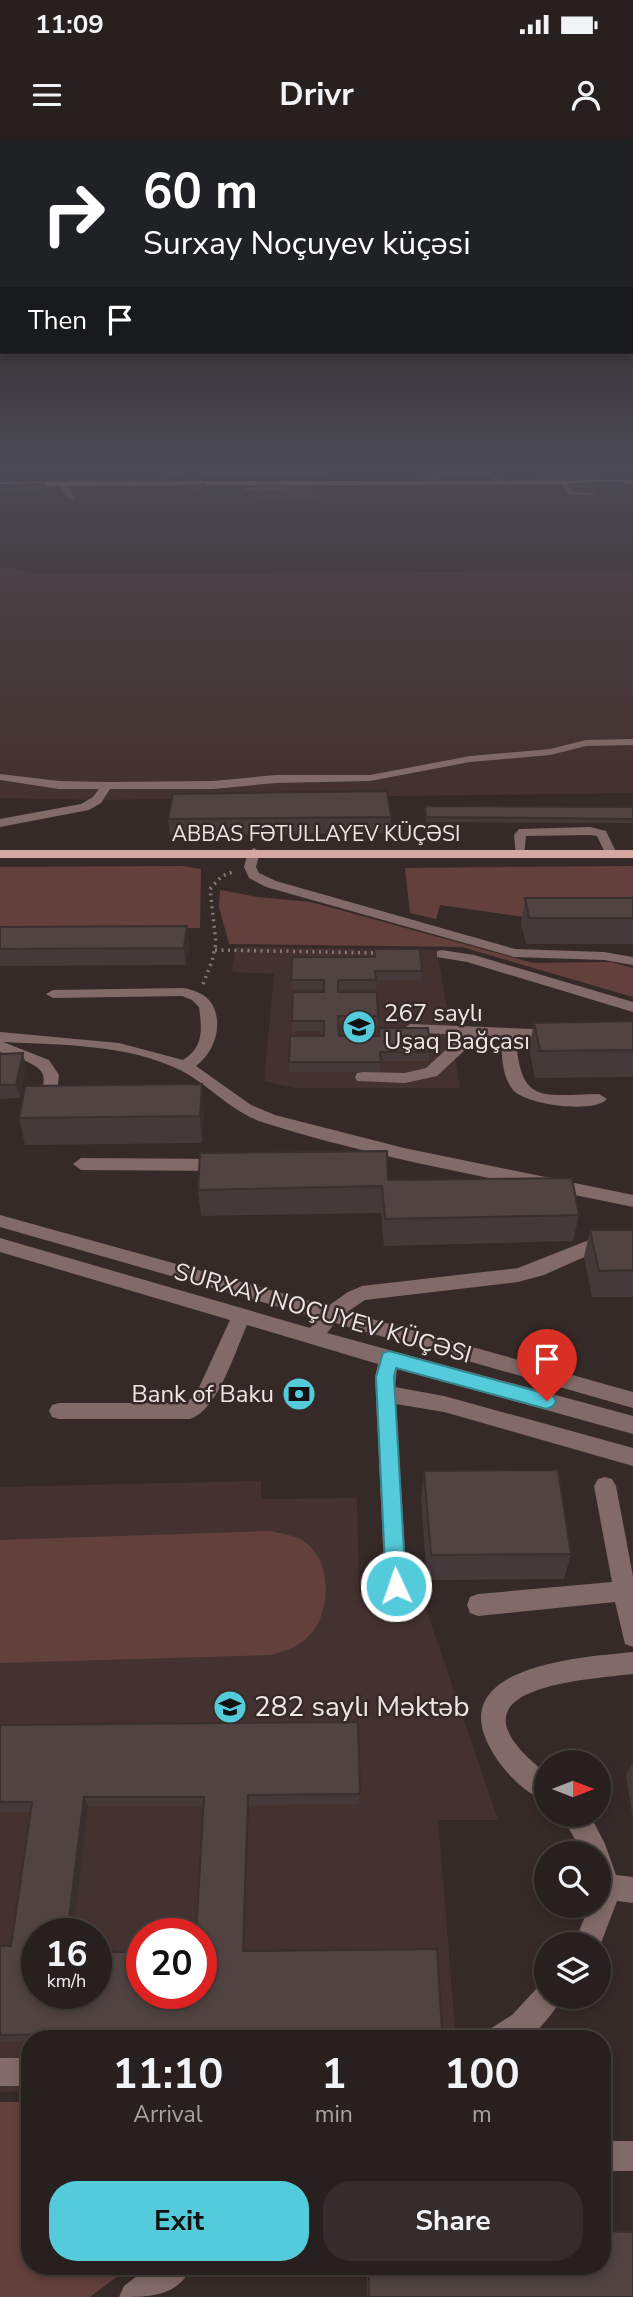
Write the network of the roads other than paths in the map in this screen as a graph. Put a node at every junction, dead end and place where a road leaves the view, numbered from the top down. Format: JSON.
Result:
{"nodes":[{"id":1,"x":633,"y":742,"type":"edge"},
{"id":2,"x":0,"y":777,"type":"edge"},
{"id":3,"x":107,"y":786,"type":"junction"},
{"id":4,"x":0,"y":823,"type":"edge"},
{"id":5,"x":254,"y":852,"type":"junction"},
{"id":6,"x":520,"y":853,"type":"junction"},
{"id":7,"x":611,"y":853,"type":"junction"},
{"id":8,"x":0,"y":854,"type":"edge"},
{"id":9,"x":633,"y":854,"type":"edge"},
{"id":10,"x":442,"y":954,"type":"dead end"},
{"id":11,"x":633,"y":961,"type":"edge"},
{"id":12,"x":53,"y":994,"type":"dead end"},
{"id":13,"x":633,"y":1007,"type":"edge"},
{"id":14,"x":410,"y":1029,"type":"edge"},
{"id":15,"x":477,"y":1031,"type":"junction"},
{"id":16,"x":508,"y":1031,"type":"junction"},
{"id":17,"x":564,"y":1033,"type":"edge"},
{"id":18,"x":0,"y":1037,"type":"edge"},
{"id":19,"x":0,"y":1046,"type":"edge"},
{"id":20,"x":185,"y":1066,"type":"junction"},
{"id":21,"x":363,"y":1077,"type":"dead end"},
{"id":22,"x":225,"y":1094,"type":"junction"},
{"id":23,"x":205,"y":1099,"type":"edge"},
{"id":24,"x":74,"y":1100,"type":"edge"},
{"id":25,"x":599,"y":1100,"type":"dead end"},
{"id":26,"x":358,"y":1144,"type":"junction"},
{"id":27,"x":339,"y":1160,"type":"edge"},
{"id":28,"x":81,"y":1164,"type":"dead end"},
{"id":29,"x":240,"y":1165,"type":"edge"},
{"id":30,"x":633,"y":1201,"type":"edge"},
{"id":31,"x":0,"y":1221,"type":"edge"},
{"id":32,"x":633,"y":1244,"type":"edge"},
{"id":33,"x":0,"y":1245,"type":"edge"},
{"id":34,"x":330,"y":1315,"type":"junction"},
{"id":35,"x":241,"y":1316,"type":"junction"},
{"id":36,"x":314,"y":1337,"type":"junction"},
{"id":37,"x":389,"y":1359,"type":"junction"},
{"id":38,"x":386,"y":1394,"type":"junction"},
{"id":39,"x":633,"y":1400,"type":"edge"},
{"id":40,"x":59,"y":1411,"type":"dead end"},
{"id":41,"x":633,"y":1425,"type":"edge"},
{"id":42,"x":633,"y":1457,"type":"edge"},
{"id":43,"x":605,"y":1486,"type":"dead end"},
{"id":44,"x":396,"y":1586,"type":"dead end"},
{"id":45,"x":624,"y":1591,"type":"junction"},
{"id":46,"x":478,"y":1605,"type":"dead end"},
{"id":47,"x":633,"y":1636,"type":"edge"},
{"id":48,"x":633,"y":1663,"type":"edge"},
{"id":49,"x":534,"y":1778,"type":"edge"},
{"id":50,"x":620,"y":1889,"type":"edge"},
{"id":51,"x":593,"y":1932,"type":"edge"},
{"id":52,"x":537,"y":2009,"type":"edge"},
{"id":53,"x":514,"y":2030,"type":"edge"},
{"id":54,"x":0,"y":2072,"type":"edge"},
{"id":55,"x":21,"y":2072,"type":"edge"},
{"id":56,"x":611,"y":2156,"type":"edge"},
{"id":57,"x":633,"y":2156,"type":"edge"},
{"id":58,"x":164,"y":2275,"type":"edge"},
{"id":59,"x":135,"y":2297,"type":"edge"}],
"edges":[{"from":1,"to":3,"type":"street"},
{"from":2,"to":3,"type":"street"},
{"from":3,"to":4,"type":"street"},
{"from":5,"to":6,"type":"main road","name":"ABBAS FƏTULLAYEV KÜÇƏSI"},
{"from":5,"to":8,"type":"main road","name":"ABBAS FƏTULLAYEV KÜÇƏSI"},
{"from":5,"to":11,"type":"street"},
{"from":6,"to":7,"type":"main road","name":"ABBAS FƏTULLAYEV KÜÇƏSI"},
{"from":6,"to":7,"type":"street"},
{"from":7,"to":9,"type":"main road","name":"ABBAS FƏTULLAYEV KÜÇƏSI"},
{"from":10,"to":13,"type":"street"},
{"from":12,"to":20,"type":"street"},
{"from":14,"to":15,"type":"street"},
{"from":15,"to":16,"type":"street"},
{"from":15,"to":21,"type":"street"},
{"from":16,"to":17,"type":"street"},
{"from":16,"to":25,"type":"street"},
{"from":18,"to":20,"type":"street"},
{"from":19,"to":24,"type":"street"},
{"from":20,"to":22,"type":"street"},
{"from":22,"to":23,"type":"street"},
{"from":22,"to":26,"type":"street"},
{"from":26,"to":27,"type":"street"},
{"from":26,"to":30,"type":"street"},
{"from":28,"to":29,"type":"street"},
{"from":31,"to":34,"type":"street","name":"SURXAY NOÇUYEV KÜÇƏSI"},
{"from":32,"to":34,"type":"street"},
{"from":33,"to":35,"type":"street","name":"SURXAY NOÇUYEV KÜÇƏSI"},
{"from":34,"to":36,"type":"street"},
{"from":34,"to":39,"type":"street","name":"SURXAY NOÇUYEV KÜÇƏSI"},
{"from":35,"to":36,"type":"street","name":"SURXAY NOÇUYEV KÜÇƏSI"},
{"from":35,"to":40,"type":"street"},
{"from":36,"to":37,"type":"street","name":"SURXAY NOÇUYEV KÜÇƏSI"},
{"from":37,"to":38,"type":"street"},
{"from":37,"to":41,"type":"street","name":"SURXAY NOÇUYEV KÜÇƏSI"},
{"from":38,"to":42,"type":"street"},
{"from":38,"to":44,"type":"street"},
{"from":43,"to":45,"type":"street"},
{"from":45,"to":46,"type":"street"},
{"from":45,"to":47,"type":"street"},
{"from":48,"to":49,"type":"street"},
{"from":50,"to":51,"type":"street"},
{"from":52,"to":53,"type":"street"},
{"from":54,"to":55,"type":"street"},
{"from":56,"to":57,"type":"street"},
{"from":58,"to":59,"type":"street"}]}
